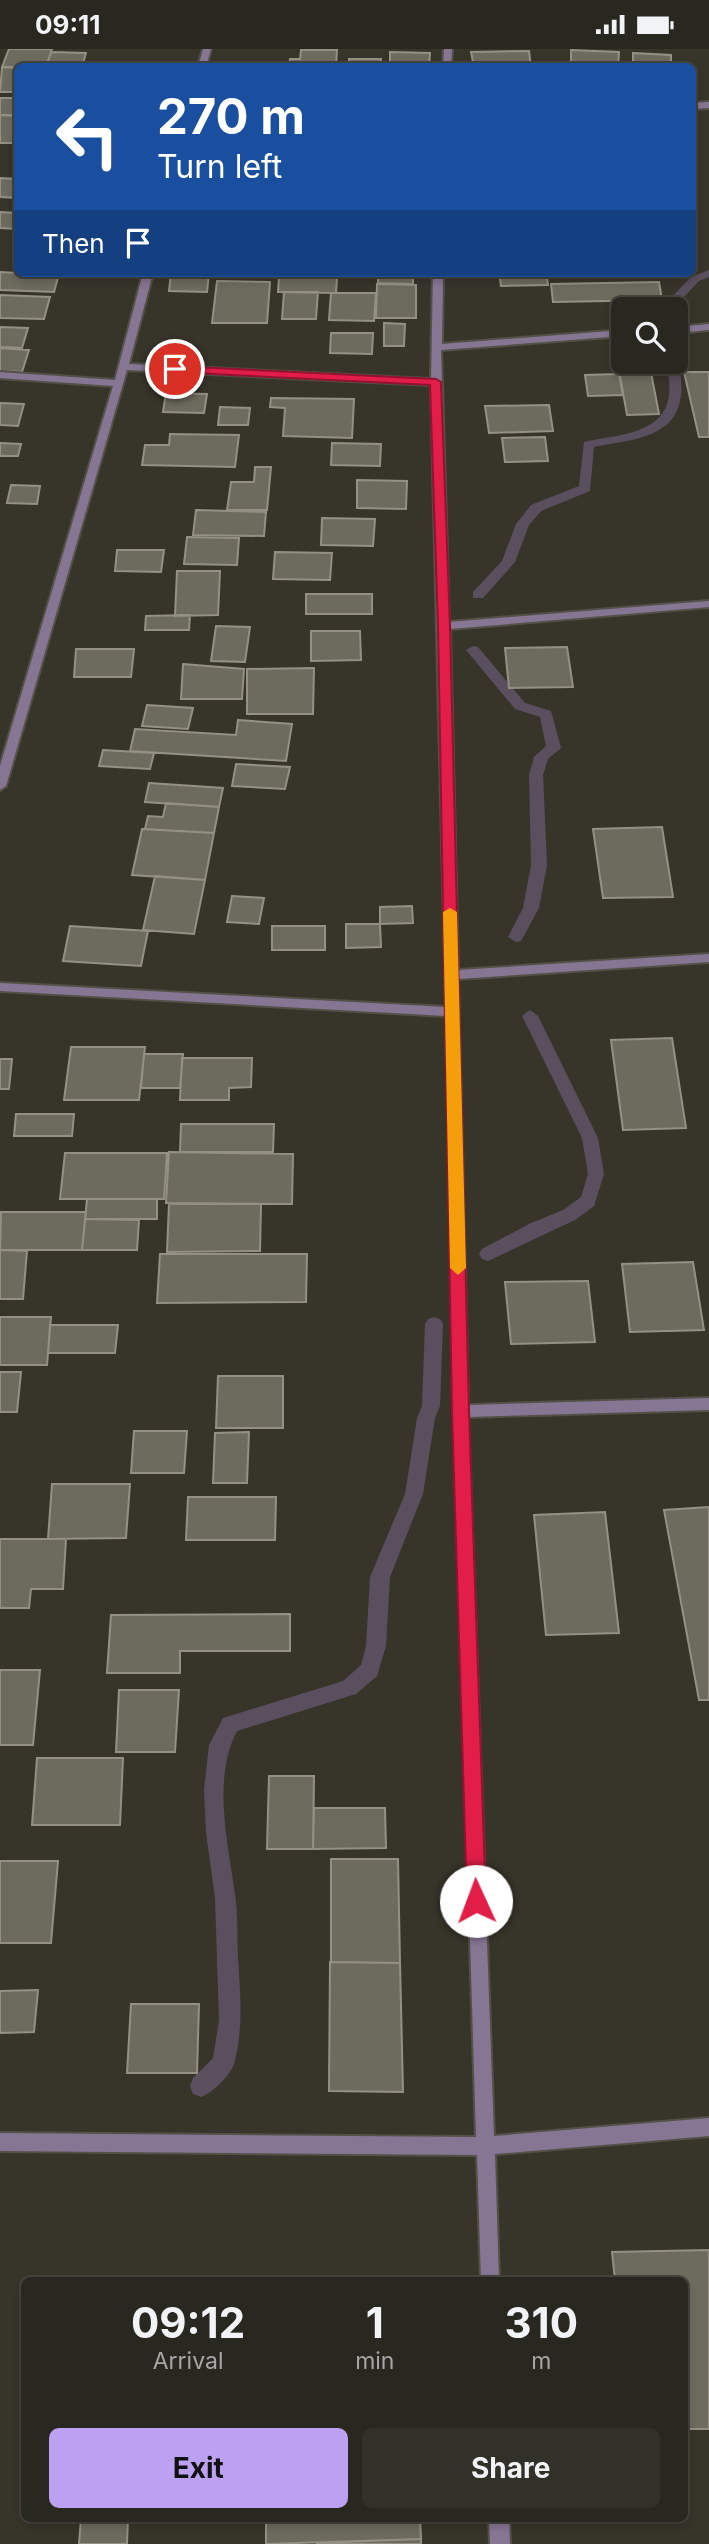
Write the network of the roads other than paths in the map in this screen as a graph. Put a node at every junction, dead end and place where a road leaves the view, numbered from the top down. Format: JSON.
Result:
{"nodes":[{"id":1,"x":147,"y":277,"type":"edge"},
{"id":2,"x":438,"y":277,"type":"edge"},
{"id":3,"x":709,"y":327,"type":"edge"},
{"id":4,"x":688,"y":329,"type":"edge"},
{"id":5,"x":611,"y":335,"type":"edge"},
{"id":6,"x":437,"y":348,"type":"junction"},
{"id":7,"x":123,"y":367,"type":"junction"},
{"id":8,"x":0,"y":375,"type":"edge"},
{"id":9,"x":436,"y":382,"type":"junction"},
{"id":10,"x":119,"y":383,"type":"junction"},
{"id":11,"x":709,"y":604,"type":"edge"},
{"id":12,"x":444,"y":626,"type":"junction"},
{"id":13,"x":0,"y":786,"type":"edge"},
{"id":14,"x":709,"y":957,"type":"edge"},
{"id":15,"x":452,"y":975,"type":"junction"},
{"id":16,"x":0,"y":987,"type":"edge"},
{"id":17,"x":453,"y":1012,"type":"junction"},
{"id":18,"x":709,"y":1404,"type":"edge"},
{"id":19,"x":461,"y":1411,"type":"junction"},
{"id":20,"x":709,"y":2127,"type":"edge"},
{"id":21,"x":0,"y":2142,"type":"edge"},
{"id":22,"x":484,"y":2146,"type":"junction"},
{"id":23,"x":489,"y":2277,"type":"edge"},
{"id":24,"x":499,"y":2522,"type":"edge"},
{"id":25,"x":500,"y":2544,"type":"edge"}],
"edges":[{"from":1,"to":7,"type":"street"},
{"from":2,"to":6,"type":"street"},
{"from":3,"to":4,"type":"street"},
{"from":5,"to":6,"type":"street"},
{"from":6,"to":9,"type":"street"},
{"from":7,"to":9,"type":"street"},
{"from":7,"to":10,"type":"street"},
{"from":8,"to":10,"type":"street"},
{"from":9,"to":12,"type":"street"},
{"from":10,"to":13,"type":"street"},
{"from":11,"to":12,"type":"street"},
{"from":12,"to":15,"type":"street"},
{"from":14,"to":15,"type":"street"},
{"from":15,"to":17,"type":"street"},
{"from":16,"to":17,"type":"street"},
{"from":17,"to":19,"type":"street"},
{"from":18,"to":19,"type":"street"},
{"from":19,"to":22,"type":"street"},
{"from":20,"to":22,"type":"street"},
{"from":21,"to":22,"type":"street"},
{"from":22,"to":23,"type":"street"},
{"from":24,"to":25,"type":"street"}]}
